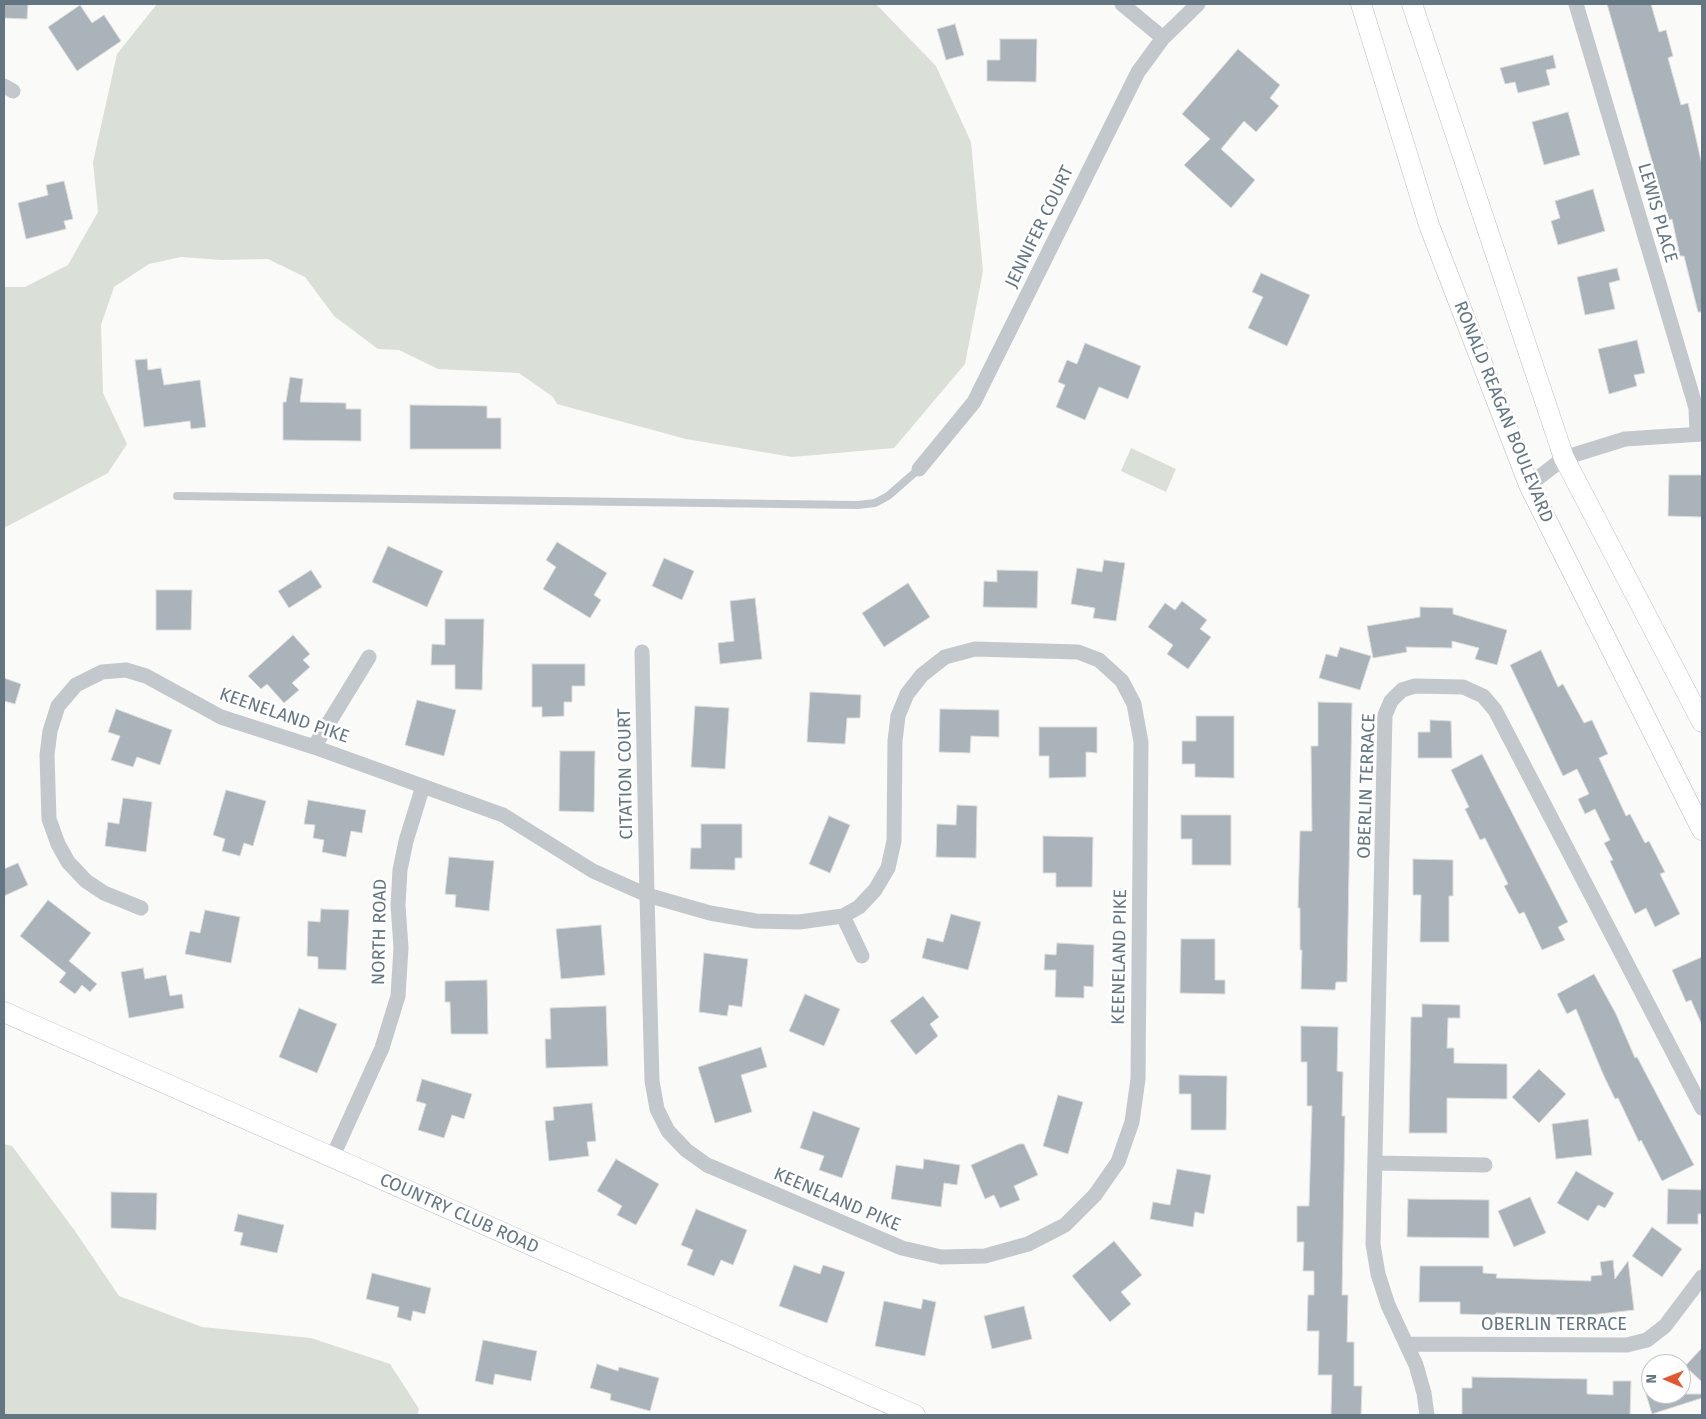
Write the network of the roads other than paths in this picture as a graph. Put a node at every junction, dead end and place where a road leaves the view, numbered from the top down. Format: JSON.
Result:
{"nodes":[{"id":1,"x":1122,"y":4,"type":"edge"},
{"id":2,"x":1198,"y":4,"type":"edge"},
{"id":3,"x":1362,"y":4,"type":"edge"},
{"id":4,"x":1412,"y":4,"type":"edge"},
{"id":5,"x":1576,"y":4,"type":"edge"},
{"id":6,"x":1163,"y":38,"type":"junction"},
{"id":7,"x":1700,"y":434,"type":"edge"},
{"id":8,"x":1564,"y":458,"type":"junction"},
{"id":9,"x":919,"y":469,"type":"joint"},
{"id":10,"x":1529,"y":485,"type":"junction"},
{"id":11,"x":176,"y":496,"type":"dead end"},
{"id":12,"x":642,"y":652,"type":"dead end"},
{"id":13,"x":369,"y":657,"type":"dead end"},
{"id":14,"x":1702,"y":722,"type":"edge"},
{"id":15,"x":314,"y":747,"type":"junction"},
{"id":16,"x":423,"y":786,"type":"junction"},
{"id":17,"x":1702,"y":828,"type":"edge"},
{"id":18,"x":648,"y":895,"type":"junction"},
{"id":19,"x":141,"y":908,"type":"dead end"},
{"id":20,"x":843,"y":916,"type":"junction"},
{"id":21,"x":862,"y":956,"type":"dead end"},
{"id":22,"x":4,"y":1012,"type":"edge"},
{"id":23,"x":1702,"y":1108,"type":"edge"},
{"id":24,"x":332,"y":1158,"type":"junction"},
{"id":25,"x":1376,"y":1163,"type":"junction"},
{"id":26,"x":1485,"y":1165,"type":"dead end"},
{"id":27,"x":1702,"y":1277,"type":"edge"},
{"id":28,"x":1406,"y":1344,"type":"junction"},
{"id":29,"x":915,"y":1415,"type":"edge"},
{"id":30,"x":1427,"y":1415,"type":"edge"}],
"edges":[{"from":1,"to":6,"type":"street"},
{"from":2,"to":6,"type":"street","name":"JENNIFER COURT"},
{"from":3,"to":10,"type":"main road","name":"RONALD REAGAN BOULEVARD"},
{"from":4,"to":8,"type":"main road"},
{"from":5,"to":7,"type":"street","name":"LEWIS PLACE"},
{"from":6,"to":9,"type":"street","name":"JENNIFER COURT"},
{"from":7,"to":8,"type":"street"},
{"from":8,"to":10,"type":"street"},
{"from":8,"to":14,"type":"main road"},
{"from":9,"to":11,"type":"lane"},
{"from":10,"to":17,"type":"main road","name":"RONALD REAGAN BOULEVARD"},
{"from":12,"to":18,"type":"street","name":"CITATION COURT"},
{"from":13,"to":15,"type":"street"},
{"from":15,"to":16,"type":"street","name":"KEENELAND PIKE"},
{"from":15,"to":19,"type":"street","name":"KEENELAND PIKE"},
{"from":16,"to":18,"type":"street","name":"KEENELAND PIKE"},
{"from":16,"to":24,"type":"street","name":"NORTH ROAD"},
{"from":18,"to":20,"type":"street","name":"KEENELAND PIKE"},
{"from":18,"to":20,"type":"street","name":"KEENELAND PIKE"},
{"from":20,"to":21,"type":"street"},
{"from":22,"to":24,"type":"main road","name":"COUNTRY CLUB ROAD"},
{"from":23,"to":25,"type":"street","name":"OBERLIN TERRACE"},
{"from":24,"to":29,"type":"main road","name":"COUNTRY CLUB ROAD"},
{"from":25,"to":26,"type":"street"},
{"from":25,"to":28,"type":"street","name":"OBERLIN TERRACE"},
{"from":27,"to":28,"type":"street","name":"OBERLIN TERRACE"},
{"from":28,"to":30,"type":"street","name":"OBERLIN TERRACE"}]}
